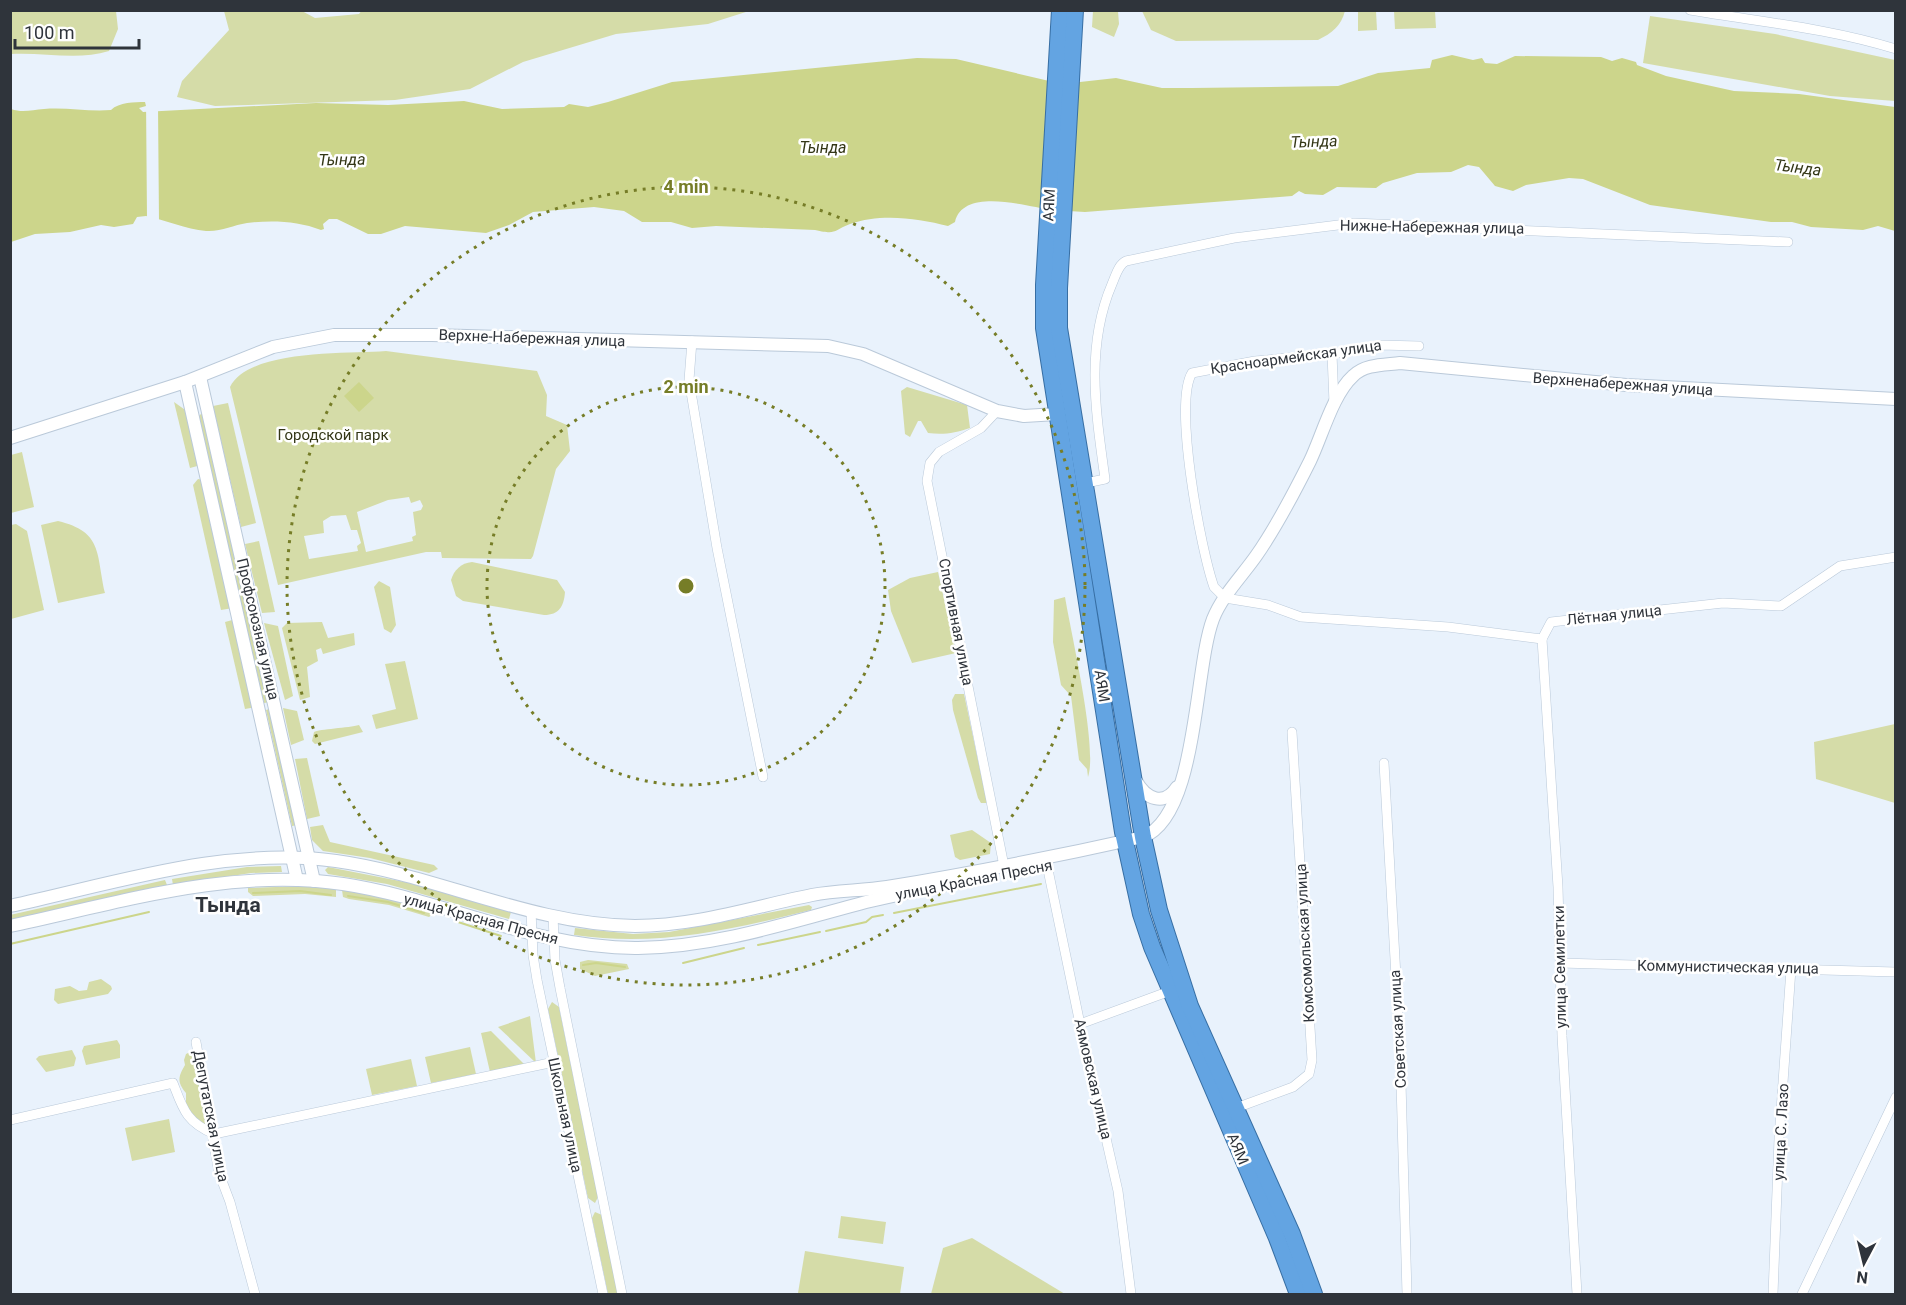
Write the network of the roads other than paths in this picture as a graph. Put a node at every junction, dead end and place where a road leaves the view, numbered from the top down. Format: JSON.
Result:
{"nodes":[{"id":1,"x":1060,"y":10,"type":"edge"},
{"id":2,"x":1075,"y":10,"type":"edge"},
{"id":3,"x":1690,"y":10,"type":"edge"},
{"id":4,"x":1066,"y":48,"type":"junction"},
{"id":5,"x":1896,"y":49,"type":"edge"},
{"id":6,"x":1788,"y":242,"type":"dead end"},
{"id":7,"x":1054,"y":256,"type":"junction"},
{"id":8,"x":692,"y":341,"type":"junction"},
{"id":9,"x":1419,"y":346,"type":"dead end"},
{"id":10,"x":1332,"y":354,"type":"junction"},
{"id":11,"x":1354,"y":374,"type":"joint"},
{"id":12,"x":200,"y":376,"type":"junction"},
{"id":13,"x":185,"y":382,"type":"junction"},
{"id":14,"x":1896,"y":399,"type":"edge"},
{"id":15,"x":207,"y":405,"type":"junction"},
{"id":16,"x":1334,"y":407,"type":"junction"},
{"id":17,"x":191,"y":409,"type":"junction"},
{"id":18,"x":997,"y":411,"type":"junction"},
{"id":19,"x":1057,"y":414,"type":"junction"},
{"id":20,"x":10,"y":438,"type":"edge"},
{"id":21,"x":1086,"y":483,"type":"junction"},
{"id":22,"x":1896,"y":557,"type":"edge"},
{"id":23,"x":1225,"y":598,"type":"junction"},
{"id":24,"x":1542,"y":639,"type":"junction"},
{"id":25,"x":1292,"y":732,"type":"dead end"},
{"id":26,"x":1384,"y":763,"type":"dead end"},
{"id":27,"x":1133,"y":776,"type":"junction"},
{"id":28,"x":763,"y":777,"type":"dead end"},
{"id":29,"x":1181,"y":781,"type":"junction"},
{"id":30,"x":305,"y":841,"type":"junction"},
{"id":31,"x":1144,"y":842,"type":"junction"},
{"id":32,"x":289,"y":845,"type":"junction"},
{"id":33,"x":1126,"y":845,"type":"junction"},
{"id":34,"x":292,"y":858,"type":"junction"},
{"id":35,"x":309,"y":858,"type":"junction"},
{"id":36,"x":1047,"y":865,"type":"junction"},
{"id":37,"x":1005,"y":866,"type":"junction"},
{"id":38,"x":297,"y":880,"type":"junction"},
{"id":39,"x":314,"y":881,"type":"junction"},
{"id":40,"x":10,"y":906,"type":"edge"},
{"id":41,"x":531,"y":911,"type":"junction"},
{"id":42,"x":553,"y":916,"type":"junction"},
{"id":43,"x":10,"y":926,"type":"edge"},
{"id":44,"x":531,"y":935,"type":"junction"},
{"id":45,"x":554,"y":939,"type":"junction"},
{"id":46,"x":1560,"y":963,"type":"junction"},
{"id":47,"x":1791,"y":969,"type":"junction"},
{"id":48,"x":1896,"y":972,"type":"edge"},
{"id":49,"x":1170,"y":991,"type":"junction"},
{"id":50,"x":561,"y":994,"type":"junction"},
{"id":51,"x":541,"y":998,"type":"junction"},
{"id":52,"x":1080,"y":1024,"type":"junction"},
{"id":53,"x":196,"y":1042,"type":"dead end"},
{"id":54,"x":554,"y":1062,"type":"junction"},
{"id":55,"x":1896,"y":1097,"type":"edge"},
{"id":56,"x":1236,"y":1108,"type":"junction"},
{"id":57,"x":10,"y":1120,"type":"edge"},
{"id":58,"x":214,"y":1134,"type":"junction"},
{"id":59,"x":604,"y":1206,"type":"junction"},
{"id":60,"x":586,"y":1210,"type":"junction"},
{"id":61,"x":255,"y":1294,"type":"edge"},
{"id":62,"x":603,"y":1294,"type":"edge"},
{"id":63,"x":622,"y":1294,"type":"edge"},
{"id":64,"x":1131,"y":1294,"type":"edge"},
{"id":65,"x":1298,"y":1294,"type":"edge"},
{"id":66,"x":1314,"y":1294,"type":"edge"},
{"id":67,"x":1407,"y":1294,"type":"edge"},
{"id":68,"x":1576,"y":1294,"type":"edge"},
{"id":69,"x":1773,"y":1294,"type":"edge"},
{"id":70,"x":1802,"y":1294,"type":"edge"}],
"edges":[{"from":1,"to":4,"type":"highway"},
{"from":2,"to":4,"type":"highway"},
{"from":3,"to":5,"type":"street"},
{"from":4,"to":7,"type":"highway","name":"АЯМ"},
{"from":6,"to":21,"type":"street","name":"Нижне-Набережная улица"},
{"from":7,"to":19,"type":"highway","name":"АЯМ"},
{"from":7,"to":21,"type":"highway","name":"АЯМ"},
{"from":8,"to":12,"type":"street","name":"Верхне-Набережная улица"},
{"from":8,"to":18,"type":"street","name":"Верхне-Набережная улица"},
{"from":8,"to":28,"type":"street"},
{"from":9,"to":10,"type":"street","name":"Красноармейская улица"},
{"from":10,"to":16,"type":"street"},
{"from":10,"to":23,"type":"street","name":"Красноармейская улица"},
{"from":11,"to":14,"type":"street","name":"Верхненабережная улица"},
{"from":11,"to":16,"type":"street","name":"Красноармейская улица"},
{"from":12,"to":13,"type":"street","name":"Верхне-Набережная улица"},
{"from":12,"to":15,"type":"street","name":"Профсоюзная улица"},
{"from":13,"to":17,"type":"street","name":"Профсоюзная улица"},
{"from":13,"to":20,"type":"street","name":"Верхне-Набережная улица"},
{"from":15,"to":17,"type":"street"},
{"from":15,"to":30,"type":"street","name":"Профсоюзная улица"},
{"from":16,"to":23,"type":"street","name":"Красноармейская улица"},
{"from":17,"to":32,"type":"street","name":"Профсоюзная улица"},
{"from":18,"to":19,"type":"street","name":"Верхне-Набережная улица"},
{"from":18,"to":37,"type":"street","name":"Спортивная улица"},
{"from":19,"to":33,"type":"highway","name":"АЯМ"},
{"from":21,"to":27,"type":"highway","name":"АЯМ"},
{"from":22,"to":24,"type":"street","name":"Лётная улица"},
{"from":23,"to":24,"type":"street"},
{"from":23,"to":29,"type":"street","name":"Красноармейская улица"},
{"from":24,"to":46,"type":"street","name":"улица Семилетки"},
{"from":25,"to":56,"type":"street","name":"Комсомольская улица"},
{"from":26,"to":67,"type":"street","name":"Советская улица"},
{"from":27,"to":29,"type":"street"},
{"from":27,"to":31,"type":"highway","name":"АЯМ"},
{"from":29,"to":31,"type":"street","name":"Красноармейская улица"},
{"from":30,"to":32,"type":"street"},
{"from":30,"to":35,"type":"street","name":"Профсоюзная улица"},
{"from":31,"to":33,"type":"street"},
{"from":31,"to":56,"type":"highway","name":"АЯМ"},
{"from":32,"to":34,"type":"street","name":"Профсоюзная улица"},
{"from":33,"to":36,"type":"street","name":"улица Красная Пресня"},
{"from":33,"to":37,"type":"street","name":"улица Красная Пресня"},
{"from":33,"to":49,"type":"highway","name":"АЯМ"},
{"from":34,"to":35,"type":"street","name":"улица Красная Пресня"},
{"from":34,"to":38,"type":"street","name":"Профсоюзная улица"},
{"from":34,"to":40,"type":"street","name":"улица Красная Пресня"},
{"from":35,"to":39,"type":"street","name":"Профсоюзная улица"},
{"from":35,"to":41,"type":"street","name":"улица Красная Пресня"},
{"from":36,"to":45,"type":"street","name":"улица Красная Пресня"},
{"from":36,"to":52,"type":"street","name":"Аямовская улица"},
{"from":37,"to":42,"type":"street","name":"улица Красная Пресня"},
{"from":38,"to":39,"type":"street","name":"улица Красная Пресня"},
{"from":38,"to":43,"type":"street","name":"улица Красная Пресня"},
{"from":39,"to":44,"type":"street","name":"улица Красная Пресня"},
{"from":41,"to":42,"type":"street","name":"улица Красная Пресня"},
{"from":41,"to":44,"type":"street","name":"Школьная улица"},
{"from":42,"to":45,"type":"street","name":"Школьная улица"},
{"from":44,"to":45,"type":"street","name":"улица Красная Пресня"},
{"from":44,"to":51,"type":"street","name":"Школьная улица"},
{"from":45,"to":50,"type":"street","name":"Школьная улица"},
{"from":46,"to":47,"type":"street","name":"Коммунистическая улица"},
{"from":46,"to":68,"type":"street","name":"улица Семилетки"},
{"from":47,"to":48,"type":"street","name":"Коммунистическая улица"},
{"from":47,"to":69,"type":"street","name":"улица С. Лазо"},
{"from":49,"to":52,"type":"street"},
{"from":49,"to":65,"type":"highway","name":"АЯМ"},
{"from":50,"to":51,"type":"street"},
{"from":50,"to":59,"type":"street","name":"Школьная улица"},
{"from":51,"to":54,"type":"street","name":"Школьная улица"},
{"from":52,"to":64,"type":"street","name":"Аямовская улица"},
{"from":53,"to":58,"type":"street","name":"Депутатская улица"},
{"from":54,"to":58,"type":"street"},
{"from":54,"to":60,"type":"street","name":"Школьная улица"},
{"from":55,"to":70,"type":"street"},
{"from":56,"to":66,"type":"highway","name":"АЯМ"},
{"from":57,"to":58,"type":"street"},
{"from":58,"to":61,"type":"street","name":"Депутатская улица"},
{"from":59,"to":60,"type":"street"},
{"from":59,"to":63,"type":"street","name":"Школьная улица"},
{"from":60,"to":62,"type":"street","name":"Школьная улица"}]}
